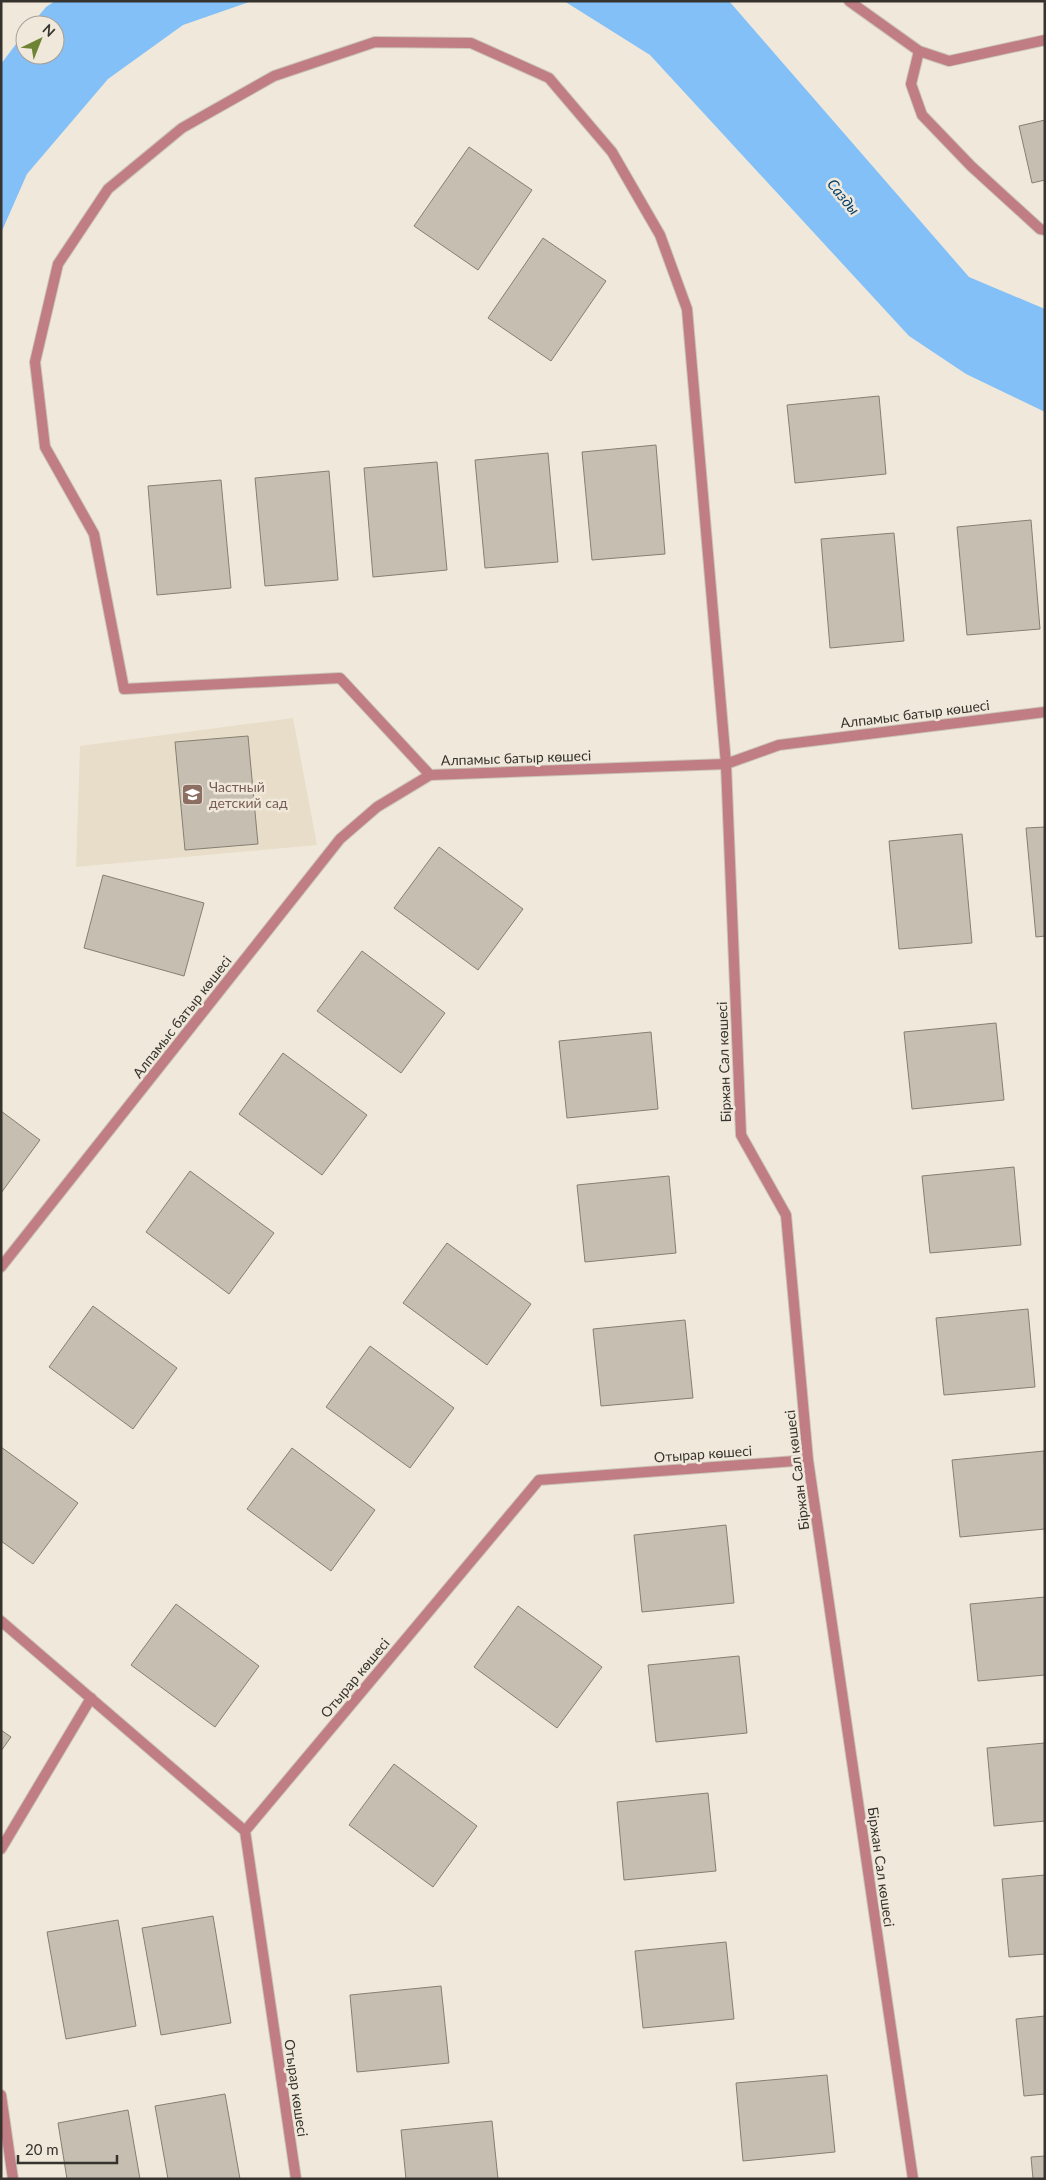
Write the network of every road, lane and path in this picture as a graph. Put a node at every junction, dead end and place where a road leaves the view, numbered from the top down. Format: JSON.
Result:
{"nodes":[{"id":1,"x":849,"y":1,"type":"edge"},
{"id":2,"x":1045,"y":40,"type":"edge"},
{"id":3,"x":919,"y":51,"type":"junction"},
{"id":4,"x":1045,"y":230,"type":"edge"},
{"id":5,"x":1045,"y":712,"type":"edge"},
{"id":6,"x":726,"y":764,"type":"junction"},
{"id":7,"x":430,"y":775,"type":"junction"},
{"id":8,"x":1,"y":1267,"type":"edge"},
{"id":9,"x":808,"y":1460,"type":"junction"},
{"id":10,"x":1,"y":1621,"type":"edge"},
{"id":11,"x":91,"y":1698,"type":"junction"},
{"id":12,"x":245,"y":1832,"type":"junction"},
{"id":13,"x":1,"y":1849,"type":"edge"},
{"id":14,"x":1,"y":2095,"type":"edge"},
{"id":15,"x":13,"y":2179,"type":"edge"},
{"id":16,"x":296,"y":2179,"type":"edge"},
{"id":17,"x":913,"y":2179,"type":"edge"}],
"edges":[{"from":1,"to":3,"type":"street"},
{"from":2,"to":3,"type":"street"},
{"from":3,"to":4,"type":"street"},
{"from":5,"to":6,"type":"street","name":"Алпамыс батыр көшесі"},
{"from":6,"to":7,"type":"street","name":"Алпамыс батыр көшесі"},
{"from":6,"to":7,"type":"street","name":"Біржан Сал көшесі"},
{"from":6,"to":9,"type":"street","name":"Біржан Сал көшесі"},
{"from":7,"to":8,"type":"street","name":"Алпамыс батыр көшесі"},
{"from":9,"to":12,"type":"street","name":"Отырар көшесі"},
{"from":9,"to":17,"type":"street","name":"Біржан Сал көшесі"},
{"from":10,"to":11,"type":"street"},
{"from":11,"to":12,"type":"street"},
{"from":11,"to":13,"type":"street"},
{"from":12,"to":16,"type":"street","name":"Отырар көшесі"},
{"from":14,"to":15,"type":"street"}]}
